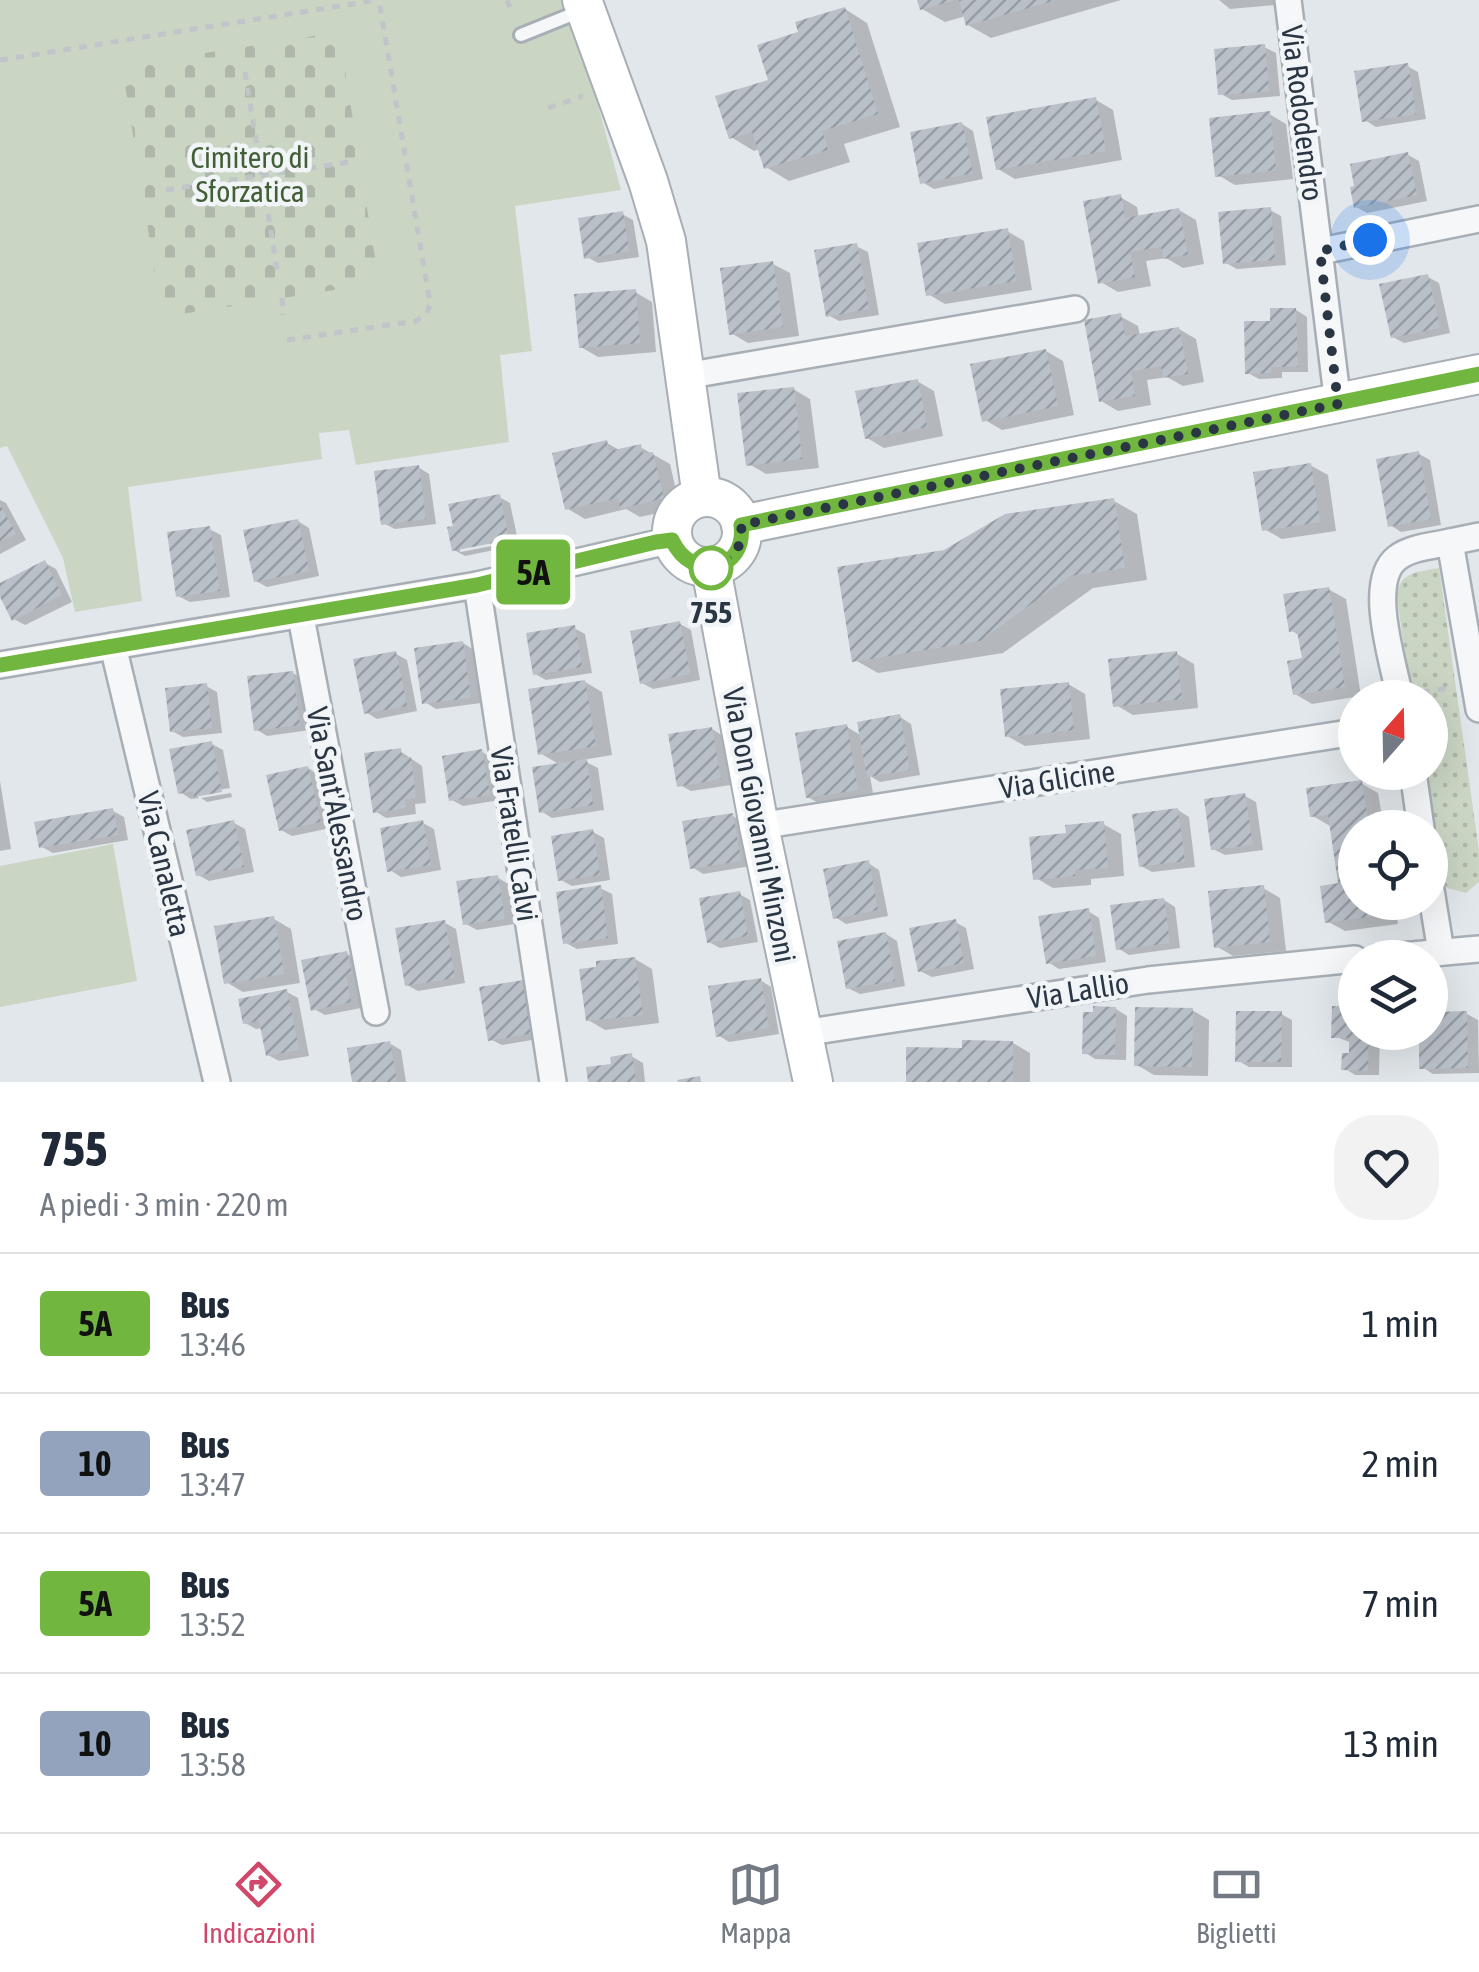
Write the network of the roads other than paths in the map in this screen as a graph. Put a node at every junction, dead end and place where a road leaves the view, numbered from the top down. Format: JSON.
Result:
{"nodes":[{"id":1,"x":1288,"y":0,"type":"edge"},
{"id":2,"x":589,"y":3,"type":"edge"},
{"id":3,"x":521,"y":35,"type":"dead end"},
{"id":4,"x":1479,"y":218,"type":"edge"},
{"id":5,"x":1320,"y":251,"type":"junction"},
{"id":6,"x":1075,"y":309,"type":"dead end"},
{"id":7,"x":1479,"y":374,"type":"edge"},
{"id":8,"x":685,"y":376,"type":"junction"},
{"id":9,"x":1338,"y":404,"type":"junction"},
{"id":10,"x":702,"y":497,"type":"junction"},
{"id":11,"x":741,"y":525,"type":"junction"},
{"id":12,"x":1479,"y":536,"type":"edge"},
{"id":13,"x":672,"y":540,"type":"junction"},
{"id":14,"x":1450,"y":542,"type":"junction"},
{"id":15,"x":711,"y":568,"type":"junction"},
{"id":16,"x":477,"y":585,"type":"junction"},
{"id":17,"x":301,"y":617,"type":"junction"},
{"id":18,"x":113,"y":646,"type":"junction"},
{"id":19,"x":0,"y":665,"type":"edge"},
{"id":20,"x":1397,"y":680,"type":"edge"},
{"id":21,"x":1477,"y":697,"type":"edge"},
{"id":22,"x":1338,"y":735,"type":"edge"},
{"id":23,"x":758,"y":826,"type":"junction"},
{"id":24,"x":1479,"y":949,"type":"edge"},
{"id":25,"x":1448,"y":951,"type":"edge"},
{"id":26,"x":1338,"y":962,"type":"edge"},
{"id":27,"x":376,"y":1012,"type":"dead end"},
{"id":28,"x":803,"y":1033,"type":"junction"},
{"id":29,"x":217,"y":1082,"type":"edge"},
{"id":30,"x":553,"y":1082,"type":"edge"},
{"id":31,"x":813,"y":1082,"type":"edge"}],
"edges":[{"from":1,"to":5,"type":"street","name":"Via Rododendro"},
{"from":2,"to":3,"type":"lane"},
{"from":2,"to":8,"type":"street"},
{"from":4,"to":5,"type":"street"},
{"from":5,"to":9,"type":"street","name":"Via Rododendro"},
{"from":6,"to":8,"type":"street"},
{"from":7,"to":9,"type":"street"},
{"from":8,"to":10,"type":"street"},
{"from":9,"to":11,"type":"street"},
{"from":10,"to":11,"type":"street"},
{"from":10,"to":13,"type":"street"},
{"from":11,"to":15,"type":"street"},
{"from":12,"to":14,"type":"street"},
{"from":13,"to":15,"type":"street"},
{"from":13,"to":16,"type":"street"},
{"from":14,"to":20,"type":"street"},
{"from":14,"to":21,"type":"street"},
{"from":15,"to":23,"type":"street","name":"Via Don Giovanni Minzoni"},
{"from":16,"to":17,"type":"street"},
{"from":16,"to":30,"type":"street","name":"Via Fratelli Calvi"},
{"from":17,"to":18,"type":"street"},
{"from":17,"to":27,"type":"street","name":"Via Sant'Alessandro"},
{"from":18,"to":19,"type":"street"},
{"from":18,"to":29,"type":"street","name":"Via Canaletta"},
{"from":22,"to":23,"type":"street","name":"Via Glicine"},
{"from":23,"to":28,"type":"street","name":"Via Don Giovanni Minzoni"},
{"from":24,"to":25,"type":"street"},
{"from":26,"to":28,"type":"street","name":"Via Lallio"},
{"from":28,"to":31,"type":"street","name":"Via Don Giovanni Minzoni"}]}
